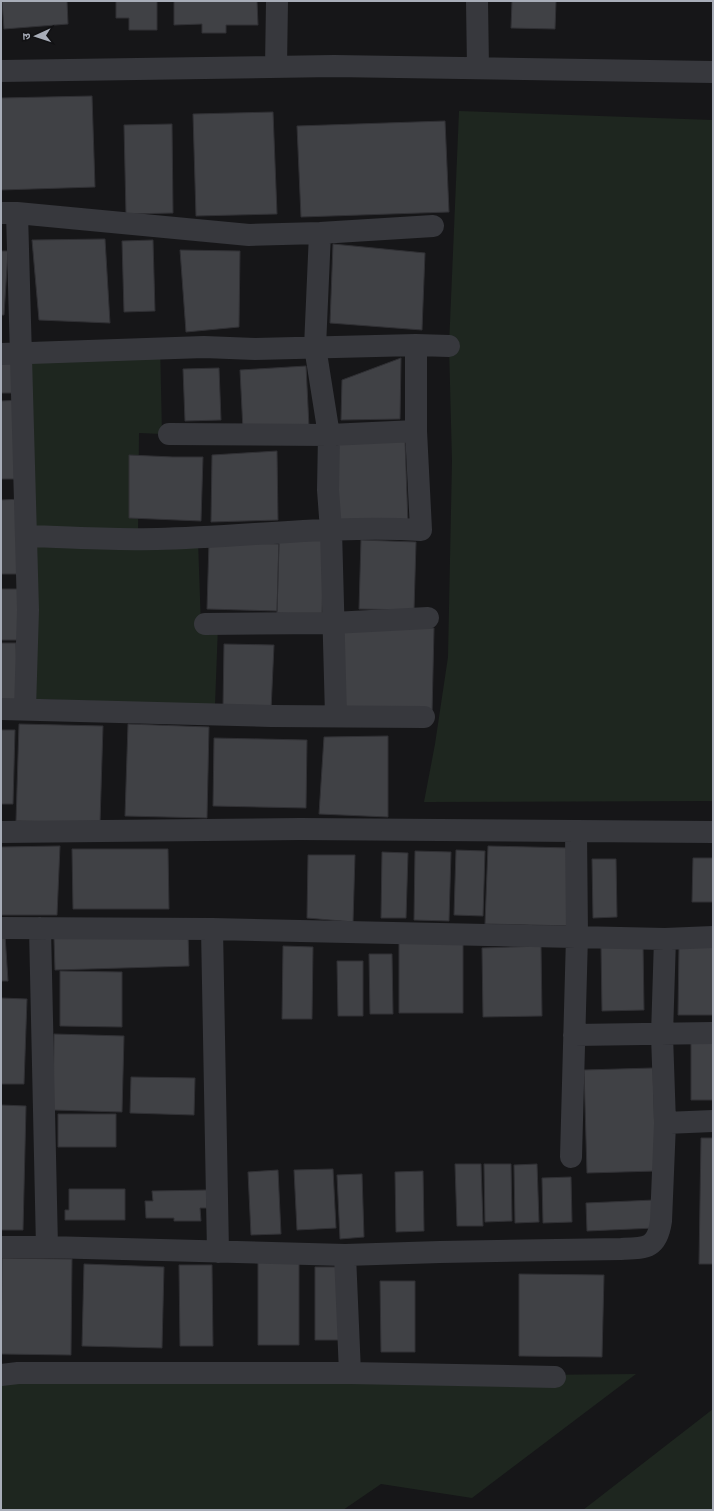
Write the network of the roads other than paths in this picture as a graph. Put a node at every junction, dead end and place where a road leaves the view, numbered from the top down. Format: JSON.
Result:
{"nodes":[{"id":1,"x":277,"y":1,"type":"edge"},
{"id":2,"x":477,"y":1,"type":"edge"},
{"id":3,"x":276,"y":67,"type":"junction"},
{"id":4,"x":478,"y":68,"type":"junction"},
{"id":5,"x":1,"y":71,"type":"edge"},
{"id":6,"x":713,"y":72,"type":"edge"},
{"id":7,"x":9,"y":213,"type":"edge"},
{"id":8,"x":433,"y":226,"type":"dead end"},
{"id":9,"x":320,"y":233,"type":"junction"},
{"id":10,"x":416,"y":345,"type":"junction"},
{"id":11,"x":449,"y":346,"type":"dead end"},
{"id":12,"x":315,"y":347,"type":"junction"},
{"id":13,"x":11,"y":354,"type":"edge"},
{"id":14,"x":416,"y":431,"type":"junction"},
{"id":15,"x":169,"y":434,"type":"dead end"},
{"id":16,"x":329,"y":435,"type":"junction"},
{"id":17,"x":331,"y":530,"type":"junction"},
{"id":18,"x":26,"y":536,"type":"junction"},
{"id":19,"x":428,"y":618,"type":"dead end"},
{"id":20,"x":333,"y":623,"type":"junction"},
{"id":21,"x":205,"y":624,"type":"dead end"},
{"id":22,"x":1,"y":709,"type":"edge"},
{"id":23,"x":25,"y":709,"type":"junction"},
{"id":24,"x":336,"y":716,"type":"junction"},
{"id":25,"x":424,"y":717,"type":"dead end"},
{"id":26,"x":576,"y":831,"type":"junction"},
{"id":27,"x":1,"y":832,"type":"edge"},
{"id":28,"x":713,"y":832,"type":"edge"},
{"id":29,"x":1,"y":928,"type":"edge"},
{"id":30,"x":40,"y":928,"type":"junction"},
{"id":31,"x":212,"y":929,"type":"junction"},
{"id":32,"x":577,"y":936,"type":"junction"},
{"id":33,"x":713,"y":937,"type":"edge"},
{"id":34,"x":665,"y":938,"type":"junction"},
{"id":35,"x":713,"y":1033,"type":"edge"},
{"id":36,"x":574,"y":1034,"type":"junction"},
{"id":37,"x":662,"y":1035,"type":"junction"},
{"id":38,"x":713,"y":1121,"type":"edge"},
{"id":39,"x":665,"y":1122,"type":"junction"},
{"id":40,"x":571,"y":1157,"type":"dead end"},
{"id":41,"x":1,"y":1247,"type":"edge"},
{"id":42,"x":47,"y":1247,"type":"junction"},
{"id":43,"x":218,"y":1252,"type":"junction"},
{"id":44,"x":345,"y":1255,"type":"junction"},
{"id":45,"x":350,"y":1372,"type":"junction"},
{"id":46,"x":1,"y":1375,"type":"edge"},
{"id":47,"x":555,"y":1376,"type":"dead end"}],
"edges":[{"from":1,"to":3,"type":"street"},
{"from":2,"to":4,"type":"street"},
{"from":3,"to":4,"type":"street"},
{"from":3,"to":5,"type":"street"},
{"from":4,"to":6,"type":"street"},
{"from":7,"to":9,"type":"street"},
{"from":7,"to":13,"type":"street"},
{"from":8,"to":9,"type":"street"},
{"from":9,"to":12,"type":"street"},
{"from":10,"to":11,"type":"street"},
{"from":10,"to":12,"type":"street"},
{"from":10,"to":14,"type":"street"},
{"from":12,"to":13,"type":"street"},
{"from":12,"to":16,"type":"street"},
{"from":13,"to":18,"type":"street"},
{"from":14,"to":16,"type":"street"},
{"from":14,"to":17,"type":"street"},
{"from":15,"to":16,"type":"street"},
{"from":16,"to":17,"type":"street"},
{"from":17,"to":18,"type":"street"},
{"from":17,"to":20,"type":"street"},
{"from":18,"to":23,"type":"street"},
{"from":19,"to":20,"type":"street"},
{"from":20,"to":21,"type":"street"},
{"from":20,"to":24,"type":"street"},
{"from":22,"to":23,"type":"street"},
{"from":23,"to":24,"type":"street"},
{"from":24,"to":25,"type":"street"},
{"from":26,"to":27,"type":"street"},
{"from":26,"to":28,"type":"street"},
{"from":26,"to":32,"type":"street"},
{"from":29,"to":30,"type":"street"},
{"from":30,"to":31,"type":"street"},
{"from":30,"to":42,"type":"street"},
{"from":31,"to":32,"type":"street"},
{"from":31,"to":43,"type":"street"},
{"from":32,"to":34,"type":"street"},
{"from":32,"to":36,"type":"street"},
{"from":33,"to":34,"type":"street"},
{"from":34,"to":37,"type":"street"},
{"from":35,"to":37,"type":"street"},
{"from":36,"to":37,"type":"street"},
{"from":36,"to":40,"type":"street"},
{"from":37,"to":39,"type":"street"},
{"from":38,"to":39,"type":"street"},
{"from":39,"to":44,"type":"street"},
{"from":41,"to":42,"type":"street"},
{"from":42,"to":43,"type":"street"},
{"from":43,"to":44,"type":"street"},
{"from":44,"to":45,"type":"street"},
{"from":45,"to":46,"type":"street"},
{"from":45,"to":47,"type":"street"}]}
